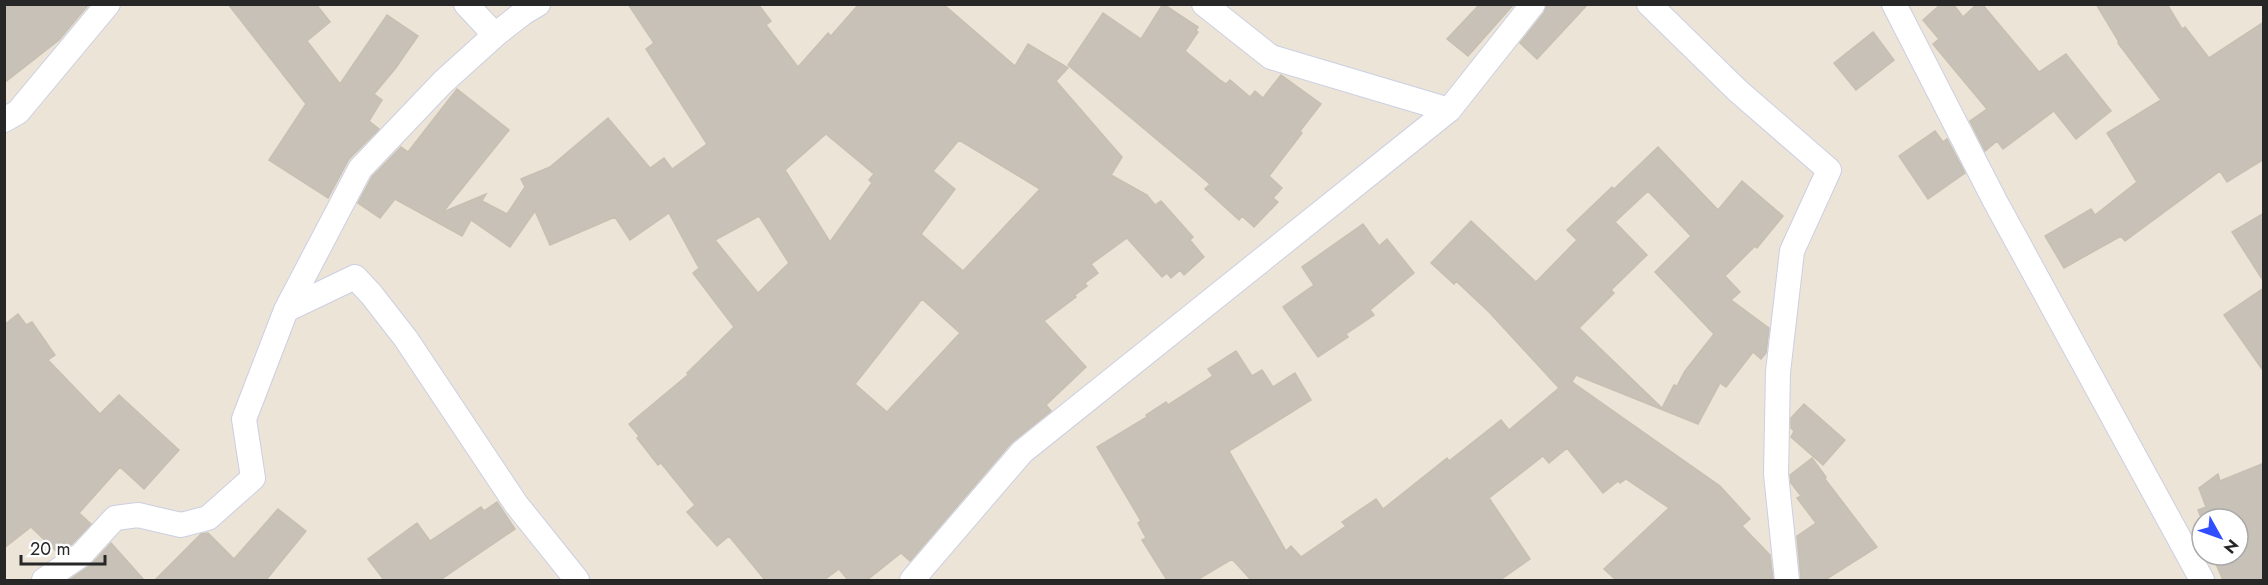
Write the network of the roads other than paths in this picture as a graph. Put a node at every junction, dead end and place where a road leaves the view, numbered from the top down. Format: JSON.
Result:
{"nodes":[{"id":1,"x":108,"y":4,"type":"edge"},
{"id":2,"x":466,"y":4,"type":"edge"},
{"id":3,"x":538,"y":4,"type":"edge"},
{"id":4,"x":1204,"y":4,"type":"edge"},
{"id":5,"x":1533,"y":4,"type":"edge"},
{"id":6,"x":1649,"y":4,"type":"edge"},
{"id":7,"x":1902,"y":6,"type":"edge"},
{"id":8,"x":495,"y":35,"type":"junction"},
{"id":9,"x":1449,"y":110,"type":"junction"},
{"id":10,"x":4,"y":120,"type":"edge"},
{"id":11,"x":286,"y":310,"type":"junction"},
{"id":12,"x":44,"y":580,"type":"edge"},
{"id":13,"x":577,"y":580,"type":"edge"},
{"id":14,"x":912,"y":580,"type":"edge"},
{"id":15,"x":1787,"y":580,"type":"edge"},
{"id":16,"x":2202,"y":580,"type":"edge"}],
"edges":[{"from":1,"to":10,"type":"street"},
{"from":2,"to":8,"type":"street"},
{"from":3,"to":8,"type":"street"},
{"from":4,"to":9,"type":"street"},
{"from":5,"to":9,"type":"street"},
{"from":6,"to":15,"type":"street"},
{"from":7,"to":16,"type":"street"},
{"from":8,"to":11,"type":"street"},
{"from":9,"to":14,"type":"street"},
{"from":11,"to":12,"type":"street"},
{"from":11,"to":13,"type":"street"}]}
